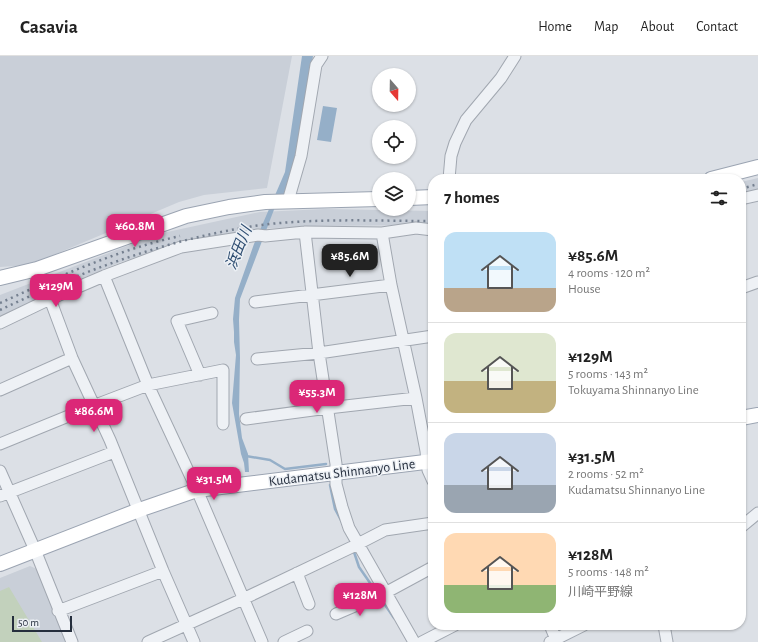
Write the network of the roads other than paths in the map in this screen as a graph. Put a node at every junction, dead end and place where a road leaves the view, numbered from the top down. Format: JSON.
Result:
{"nodes":[{"id":1,"x":322,"y":56,"type":"edge"},
{"id":2,"x":515,"y":56,"type":"edge"},
{"id":3,"x":758,"y":167,"type":"edge"},
{"id":4,"x":449,"y":174,"type":"edge"},
{"id":5,"x":730,"y":174,"type":"edge"},
{"id":6,"x":758,"y":195,"type":"edge"},
{"id":7,"x":428,"y":197,"type":"edge"},
{"id":8,"x":416,"y":198,"type":"edge"},
{"id":9,"x":746,"y":198,"type":"edge"},
{"id":10,"x":372,"y":199,"type":"edge"},
{"id":11,"x":281,"y":201,"type":"junction"},
{"id":12,"x":428,"y":229,"type":"edge"},
{"id":13,"x":305,"y":232,"type":"junction"},
{"id":14,"x":382,"y":233,"type":"junction"},
{"id":15,"x":104,"y":276,"type":"junction"},
{"id":16,"x":0,"y":278,"type":"edge"},
{"id":17,"x":758,"y":282,"type":"edge"},
{"id":18,"x":391,"y":285,"type":"junction"},
{"id":19,"x":746,"y":286,"type":"edge"},
{"id":20,"x":312,"y":294,"type":"junction"},
{"id":21,"x":50,"y":298,"type":"junction"},
{"id":22,"x":255,"y":302,"type":"dead end"},
{"id":23,"x":212,"y":313,"type":"dead end"},
{"id":24,"x":0,"y":323,"type":"edge"},
{"id":25,"x":428,"y":337,"type":"edge"},
{"id":26,"x":404,"y":339,"type":"junction"},
{"id":27,"x":319,"y":353,"type":"junction"},
{"id":28,"x":72,"y":358,"type":"junction"},
{"id":29,"x":257,"y":359,"type":"dead end"},
{"id":30,"x":200,"y":374,"type":"junction"},
{"id":31,"x":148,"y":385,"type":"junction"},
{"id":32,"x":0,"y":390,"type":"edge"},
{"id":33,"x":416,"y":398,"type":"junction"},
{"id":34,"x":93,"y":406,"type":"junction"},
{"id":35,"x":328,"y":408,"type":"junction"},
{"id":36,"x":758,"y":415,"type":"edge"},
{"id":37,"x":746,"y":417,"type":"edge"},
{"id":38,"x":246,"y":419,"type":"dead end"},
{"id":39,"x":223,"y":424,"type":"dead end"},
{"id":40,"x":0,"y":444,"type":"edge"},
{"id":41,"x":114,"y":452,"type":"junction"},
{"id":42,"x":428,"y":452,"type":"edge"},
{"id":43,"x":428,"y":461,"type":"edge"},
{"id":44,"x":0,"y":471,"type":"edge"},
{"id":45,"x":337,"y":473,"type":"junction"},
{"id":46,"x":197,"y":490,"type":"junction"},
{"id":47,"x":5,"y":494,"type":"edge"},
{"id":48,"x":139,"y":510,"type":"junction"},
{"id":49,"x":758,"y":513,"type":"edge"},
{"id":50,"x":746,"y":523,"type":"edge"},
{"id":51,"x":428,"y":524,"type":"edge"},
{"id":52,"x":355,"y":546,"type":"junction"},
{"id":53,"x":35,"y":550,"type":"junction"},
{"id":54,"x":0,"y":564,"type":"edge"},
{"id":55,"x":428,"y":569,"type":"edge"},
{"id":56,"x":163,"y":571,"type":"junction"},
{"id":57,"x":297,"y":573,"type":"junction"},
{"id":58,"x":380,"y":595,"type":"junction"},
{"id":59,"x":244,"y":599,"type":"junction"},
{"id":60,"x":309,"y":604,"type":"dead end"},
{"id":61,"x":58,"y":611,"type":"junction"},
{"id":62,"x":336,"y":614,"type":"dead end"},
{"id":63,"x":187,"y":624,"type":"junction"},
{"id":64,"x":445,"y":630,"type":"edge"},
{"id":65,"x":551,"y":630,"type":"edge"},
{"id":66,"x":575,"y":630,"type":"edge"},
{"id":67,"x":665,"y":630,"type":"edge"},
{"id":68,"x":307,"y":631,"type":"dead end"},
{"id":69,"x":554,"y":641,"type":"edge"},
{"id":70,"x":72,"y":642,"type":"edge"},
{"id":71,"x":148,"y":642,"type":"edge"},
{"id":72,"x":194,"y":642,"type":"edge"},
{"id":73,"x":262,"y":642,"type":"edge"},
{"id":74,"x":284,"y":642,"type":"edge"},
{"id":75,"x":414,"y":642,"type":"edge"},
{"id":76,"x":422,"y":642,"type":"edge"},
{"id":77,"x":667,"y":642,"type":"edge"}],
"edges":[{"from":1,"to":11,"type":"street"},
{"from":2,"to":4,"type":"street"},
{"from":3,"to":5,"type":"main road"},
{"from":6,"to":9,"type":"street"},
{"from":7,"to":8,"type":"main road"},
{"from":10,"to":11,"type":"main road"},
{"from":11,"to":16,"type":"main road"},
{"from":12,"to":14,"type":"street"},
{"from":13,"to":14,"type":"street"},
{"from":13,"to":15,"type":"street"},
{"from":13,"to":20,"type":"street"},
{"from":14,"to":18,"type":"street"},
{"from":15,"to":21,"type":"street"},
{"from":15,"to":31,"type":"street"},
{"from":17,"to":19,"type":"street"},
{"from":18,"to":20,"type":"street"},
{"from":18,"to":26,"type":"street"},
{"from":20,"to":22,"type":"street"},
{"from":20,"to":27,"type":"street"},
{"from":21,"to":24,"type":"street"},
{"from":21,"to":28,"type":"street"},
{"from":23,"to":30,"type":"street"},
{"from":25,"to":26,"type":"street"},
{"from":26,"to":27,"type":"street"},
{"from":26,"to":33,"type":"street"},
{"from":27,"to":29,"type":"street"},
{"from":27,"to":35,"type":"street"},
{"from":28,"to":32,"type":"street"},
{"from":28,"to":34,"type":"street"},
{"from":30,"to":31,"type":"street"},
{"from":30,"to":39,"type":"street"},
{"from":31,"to":34,"type":"street"},
{"from":31,"to":46,"type":"street"},
{"from":33,"to":35,"type":"street"},
{"from":33,"to":42,"type":"street"},
{"from":34,"to":40,"type":"street"},
{"from":34,"to":41,"type":"street"},
{"from":35,"to":38,"type":"street"},
{"from":35,"to":45,"type":"street"},
{"from":36,"to":37,"type":"main road"},
{"from":41,"to":47,"type":"street"},
{"from":41,"to":48,"type":"street"},
{"from":43,"to":45,"type":"main road","name":"Kudamatsu Shinnanyo Line"},
{"from":44,"to":47,"type":"street"},
{"from":45,"to":46,"type":"main road","name":"Kudamatsu Shinnanyo Line"},
{"from":45,"to":52,"type":"street"},
{"from":46,"to":48,"type":"main road","name":"Kudamatsu Shinnanyo Line"},
{"from":46,"to":59,"type":"street"},
{"from":47,"to":53,"type":"street"},
{"from":48,"to":53,"type":"main road","name":"Kudamatsu Shinnanyo Line"},
{"from":48,"to":56,"type":"street"},
{"from":49,"to":50,"type":"street"},
{"from":51,"to":52,"type":"street"},
{"from":52,"to":57,"type":"street"},
{"from":52,"to":58,"type":"street"},
{"from":53,"to":54,"type":"main road","name":"Kudamatsu Shinnanyo Line"},
{"from":53,"to":61,"type":"street"},
{"from":55,"to":58,"type":"street"},
{"from":56,"to":61,"type":"street"},
{"from":56,"to":63,"type":"street"},
{"from":57,"to":59,"type":"street"},
{"from":57,"to":60,"type":"street"},
{"from":58,"to":62,"type":"street"},
{"from":58,"to":75,"type":"street"},
{"from":59,"to":63,"type":"street"},
{"from":59,"to":73,"type":"street"},
{"from":61,"to":70,"type":"street"},
{"from":63,"to":71,"type":"street"},
{"from":63,"to":72,"type":"street"},
{"from":64,"to":76,"type":"street"},
{"from":65,"to":69,"type":"street"},
{"from":66,"to":69,"type":"street"},
{"from":67,"to":77,"type":"street"},
{"from":68,"to":74,"type":"street"}]}
